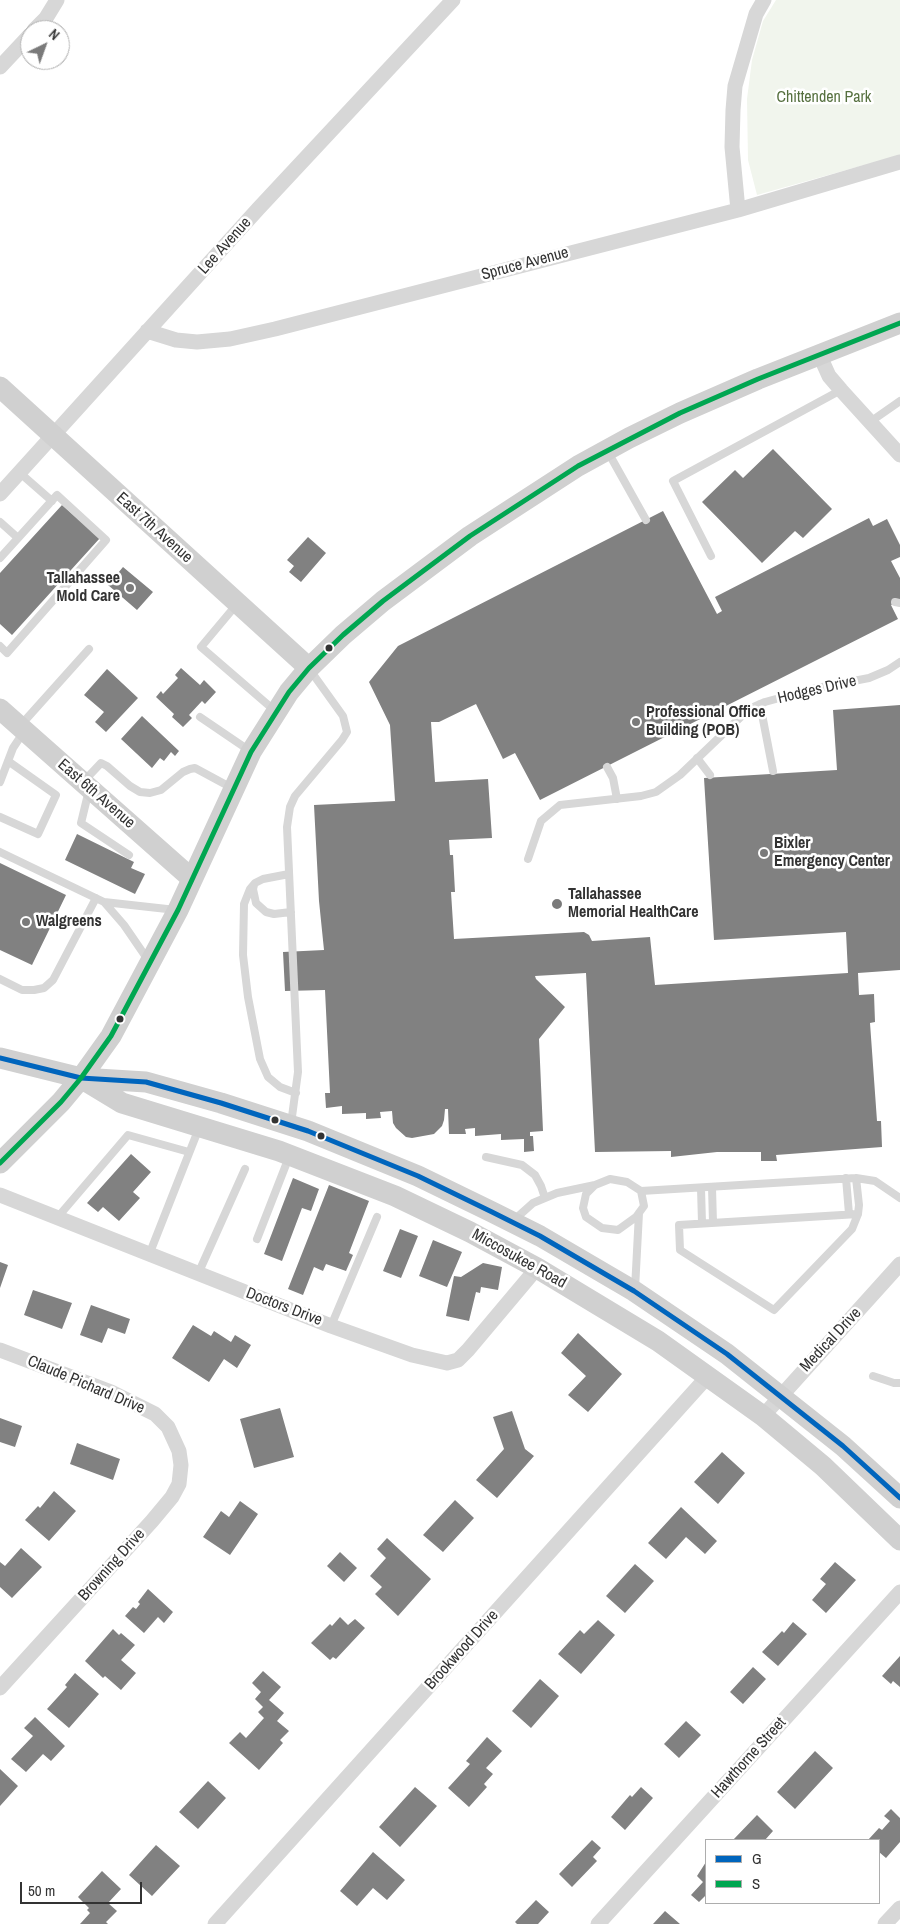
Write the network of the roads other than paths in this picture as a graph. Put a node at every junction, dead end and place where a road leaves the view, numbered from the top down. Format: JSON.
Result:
{"nodes":[{"id":1,"x":57,"y":0,"type":"edge"},
{"id":2,"x":453,"y":0,"type":"edge"},
{"id":3,"x":764,"y":0,"type":"edge"},
{"id":4,"x":44,"y":20,"type":"edge"},
{"id":5,"x":20,"y":45,"type":"edge"},
{"id":6,"x":0,"y":66,"type":"edge"},
{"id":7,"x":900,"y":162,"type":"edge"},
{"id":8,"x":738,"y":210,"type":"junction"},
{"id":9,"x":900,"y":323,"type":"edge"},
{"id":10,"x":147,"y":331,"type":"junction"},
{"id":11,"x":820,"y":356,"type":"junction"},
{"id":12,"x":0,"y":387,"type":"edge"},
{"id":13,"x":841,"y":390,"type":"junction"},
{"id":14,"x":900,"y":401,"type":"edge"},
{"id":15,"x":870,"y":422,"type":"junction"},
{"id":16,"x":52,"y":435,"type":"junction"},
{"id":17,"x":607,"y":450,"type":"junction"},
{"id":18,"x":900,"y":455,"type":"edge"},
{"id":19,"x":20,"y":473,"type":"junction"},
{"id":20,"x":0,"y":494,"type":"edge"},
{"id":21,"x":52,"y":501,"type":"junction"},
{"id":22,"x":646,"y":520,"type":"dead end"},
{"id":23,"x":0,"y":522,"type":"edge"},
{"id":24,"x":18,"y":538,"type":"junction"},
{"id":25,"x":711,"y":556,"type":"dead end"},
{"id":26,"x":0,"y":558,"type":"edge"},
{"id":27,"x":237,"y":604,"type":"junction"},
{"id":28,"x":0,"y":646,"type":"edge"},
{"id":29,"x":89,"y":649,"type":"dead end"},
{"id":30,"x":900,"y":662,"type":"edge"},
{"id":31,"x":309,"y":668,"type":"junction"},
{"id":32,"x":760,"y":704,"type":"junction"},
{"id":33,"x":0,"y":709,"type":"edge"},
{"id":34,"x":276,"y":712,"type":"junction"},
{"id":35,"x":200,"y":718,"type":"dead end"},
{"id":36,"x":22,"y":729,"type":"junction"},
{"id":37,"x":251,"y":752,"type":"junction"},
{"id":38,"x":697,"y":758,"type":"junction"},
{"id":39,"x":8,"y":761,"type":"junction"},
{"id":40,"x":607,"y":767,"type":"dead end"},
{"id":41,"x":773,"y":772,"type":"dead end"},
{"id":42,"x":710,"y":776,"type":"dead end"},
{"id":43,"x":0,"y":782,"type":"edge"},
{"id":44,"x":86,"y":785,"type":"junction"},
{"id":45,"x":233,"y":789,"type":"junction"},
{"id":46,"x":617,"y":799,"type":"junction"},
{"id":47,"x":0,"y":817,"type":"edge"},
{"id":48,"x":0,"y":852,"type":"edge"},
{"id":49,"x":129,"y":855,"type":"dead end"},
{"id":50,"x":528,"y":859,"type":"dead end"},
{"id":51,"x":289,"y":874,"type":"junction"},
{"id":52,"x":191,"y":878,"type":"junction"},
{"id":53,"x":255,"y":883,"type":"junction"},
{"id":54,"x":96,"y":898,"type":"junction"},
{"id":55,"x":104,"y":902,"type":"junction"},
{"id":56,"x":178,"y":910,"type":"junction"},
{"id":57,"x":291,"y":912,"type":"junction"},
{"id":58,"x":151,"y":964,"type":"junction"},
{"id":59,"x":0,"y":979,"type":"edge"},
{"id":60,"x":0,"y":1058,"type":"edge"},
{"id":61,"x":82,"y":1078,"type":"junction"},
{"id":62,"x":296,"y":1093,"type":"junction"},
{"id":63,"x":200,"y":1126,"type":"junction"},
{"id":64,"x":291,"y":1126,"type":"junction"},
{"id":65,"x":189,"y":1152,"type":"junction"},
{"id":66,"x":290,"y":1155,"type":"junction"},
{"id":67,"x":486,"y":1156,"type":"dead end"},
{"id":68,"x":0,"y":1163,"type":"edge"},
{"id":69,"x":245,"y":1169,"type":"dead end"},
{"id":70,"x":846,"y":1178,"type":"junction"},
{"id":71,"x":856,"y":1178,"type":"junction"},
{"id":72,"x":595,"y":1185,"type":"junction"},
{"id":73,"x":712,"y":1187,"type":"junction"},
{"id":74,"x":701,"y":1188,"type":"junction"},
{"id":75,"x":641,"y":1191,"type":"junction"},
{"id":76,"x":0,"y":1195,"type":"edge"},
{"id":77,"x":545,"y":1198,"type":"junction"},
{"id":78,"x":900,"y":1198,"type":"edge"},
{"id":79,"x":639,"y":1213,"type":"junction"},
{"id":80,"x":849,"y":1214,"type":"junction"},
{"id":81,"x":858,"y":1214,"type":"junction"},
{"id":82,"x":377,"y":1217,"type":"dead end"},
{"id":83,"x":57,"y":1218,"type":"junction"},
{"id":84,"x":512,"y":1222,"type":"junction"},
{"id":85,"x":702,"y":1223,"type":"junction"},
{"id":86,"x":713,"y":1223,"type":"junction"},
{"id":87,"x":258,"y":1239,"type":"dead end"},
{"id":88,"x":150,"y":1255,"type":"junction"},
{"id":89,"x":900,"y":1264,"type":"edge"},
{"id":90,"x":537,"y":1268,"type":"junction"},
{"id":91,"x":198,"y":1274,"type":"junction"},
{"id":92,"x":634,"y":1291,"type":"junction"},
{"id":93,"x":664,"y":1312,"type":"junction"},
{"id":94,"x":331,"y":1326,"type":"junction"},
{"id":95,"x":0,"y":1350,"type":"edge"},
{"id":96,"x":708,"y":1376,"type":"junction"},
{"id":97,"x":873,"y":1376,"type":"dead end"},
{"id":98,"x":900,"y":1383,"type":"edge"},
{"id":99,"x":780,"y":1395,"type":"junction"},
{"id":100,"x":763,"y":1416,"type":"junction"},
{"id":101,"x":168,"y":1427,"type":"joint"},
{"id":102,"x":900,"y":1498,"type":"edge"},
{"id":103,"x":900,"y":1540,"type":"edge"},
{"id":104,"x":900,"y":1592,"type":"edge"},
{"id":105,"x":0,"y":1688,"type":"edge"},
{"id":106,"x":900,"y":1908,"type":"edge"},
{"id":107,"x":215,"y":1924,"type":"edge"},
{"id":108,"x":598,"y":1924,"type":"edge"},
{"id":109,"x":885,"y":1924,"type":"edge"}],
"edges":[{"from":1,"to":4,"type":"street"},
{"from":2,"to":10,"type":"street","name":"Lee Avenue"},
{"from":3,"to":8,"type":"street"},
{"from":5,"to":6,"type":"street"},
{"from":7,"to":8,"type":"street","name":"Spruce Avenue"},
{"from":8,"to":10,"type":"street","name":"Spruce Avenue"},
{"from":9,"to":11,"type":"street"},
{"from":10,"to":16,"type":"street","name":"Lee Avenue"},
{"from":11,"to":13,"type":"street"},
{"from":11,"to":17,"type":"street"},
{"from":12,"to":16,"type":"street","name":"East 7th Avenue"},
{"from":13,"to":15,"type":"street"},
{"from":13,"to":25,"type":"lane"},
{"from":14,"to":15,"type":"lane"},
{"from":15,"to":18,"type":"street"},
{"from":16,"to":19,"type":"street","name":"Lee Avenue"},
{"from":16,"to":27,"type":"street","name":"East 7th Avenue"},
{"from":17,"to":22,"type":"lane"},
{"from":17,"to":31,"type":"street"},
{"from":19,"to":20,"type":"street","name":"Lee Avenue"},
{"from":19,"to":21,"type":"lane"},
{"from":21,"to":24,"type":"lane"},
{"from":21,"to":28,"type":"lane"},
{"from":23,"to":24,"type":"lane"},
{"from":24,"to":26,"type":"lane"},
{"from":27,"to":31,"type":"street","name":"East 7th Avenue"},
{"from":27,"to":34,"type":"lane"},
{"from":29,"to":36,"type":"lane"},
{"from":30,"to":32,"type":"lane","name":"Hodges Drive"},
{"from":31,"to":34,"type":"street"},
{"from":31,"to":51,"type":"lane"},
{"from":32,"to":38,"type":"lane","name":"Hodges Drive"},
{"from":32,"to":41,"type":"lane"},
{"from":33,"to":36,"type":"street","name":"East 6th Avenue"},
{"from":34,"to":37,"type":"street"},
{"from":35,"to":37,"type":"lane"},
{"from":36,"to":39,"type":"lane"},
{"from":36,"to":44,"type":"street","name":"East 6th Avenue"},
{"from":37,"to":45,"type":"street"},
{"from":38,"to":42,"type":"lane"},
{"from":38,"to":46,"type":"lane","name":"Hodges Drive"},
{"from":39,"to":43,"type":"lane"},
{"from":39,"to":47,"type":"lane"},
{"from":40,"to":46,"type":"lane"},
{"from":44,"to":45,"type":"lane"},
{"from":44,"to":49,"type":"lane"},
{"from":44,"to":52,"type":"street","name":"East 6th Avenue"},
{"from":45,"to":52,"type":"street"},
{"from":46,"to":50,"type":"lane","name":"Hodges Drive"},
{"from":48,"to":54,"type":"lane"},
{"from":51,"to":53,"type":"lane"},
{"from":51,"to":57,"type":"lane"},
{"from":52,"to":56,"type":"street"},
{"from":53,"to":57,"type":"lane"},
{"from":53,"to":62,"type":"lane"},
{"from":54,"to":55,"type":"lane"},
{"from":54,"to":59,"type":"lane"},
{"from":55,"to":56,"type":"lane"},
{"from":55,"to":58,"type":"lane"},
{"from":56,"to":58,"type":"street"},
{"from":57,"to":62,"type":"lane"},
{"from":58,"to":61,"type":"street"},
{"from":60,"to":61,"type":"street","name":"Miccosukee Road"},
{"from":61,"to":63,"type":"street","name":"Miccosukee Road"},
{"from":61,"to":64,"type":"street","name":"Miccosukee Road"},
{"from":61,"to":68,"type":"street"},
{"from":62,"to":64,"type":"lane"},
{"from":63,"to":65,"type":"lane"},
{"from":63,"to":66,"type":"street","name":"Miccosukee Road"},
{"from":64,"to":84,"type":"street","name":"Miccosukee Road"},
{"from":65,"to":83,"type":"lane"},
{"from":65,"to":88,"type":"lane"},
{"from":66,"to":87,"type":"lane"},
{"from":66,"to":90,"type":"street","name":"Miccosukee Road"},
{"from":67,"to":77,"type":"lane"},
{"from":69,"to":91,"type":"lane"},
{"from":70,"to":71,"type":"lane"},
{"from":70,"to":73,"type":"lane"},
{"from":70,"to":80,"type":"lane"},
{"from":71,"to":78,"type":"lane"},
{"from":71,"to":81,"type":"lane"},
{"from":72,"to":75,"type":"lane"},
{"from":72,"to":77,"type":"lane"},
{"from":72,"to":79,"type":"lane"},
{"from":73,"to":74,"type":"lane"},
{"from":73,"to":86,"type":"lane"},
{"from":74,"to":75,"type":"lane"},
{"from":74,"to":85,"type":"lane"},
{"from":75,"to":79,"type":"lane"},
{"from":76,"to":83,"type":"street","name":"Doctors Drive"},
{"from":77,"to":84,"type":"lane"},
{"from":79,"to":92,"type":"lane"},
{"from":80,"to":81,"type":"lane"},
{"from":80,"to":86,"type":"lane"},
{"from":81,"to":85,"type":"lane"},
{"from":82,"to":94,"type":"lane"},
{"from":83,"to":88,"type":"street","name":"Doctors Drive"},
{"from":84,"to":92,"type":"street","name":"Miccosukee Road"},
{"from":85,"to":86,"type":"lane"},
{"from":88,"to":91,"type":"street","name":"Doctors Drive"},
{"from":89,"to":99,"type":"street","name":"Medical Drive"},
{"from":90,"to":93,"type":"street"},
{"from":90,"to":94,"type":"street","name":"Doctors Drive"},
{"from":90,"to":96,"type":"street","name":"Miccosukee Road"},
{"from":91,"to":94,"type":"street","name":"Doctors Drive"},
{"from":92,"to":93,"type":"street","name":"Miccosukee Road"},
{"from":93,"to":99,"type":"street","name":"Miccosukee Road"},
{"from":95,"to":101,"type":"street","name":"Claude Pichard Drive"},
{"from":96,"to":100,"type":"street","name":"Miccosukee Road"},
{"from":96,"to":107,"type":"street","name":"Brookwood Drive"},
{"from":97,"to":98,"type":"lane"},
{"from":99,"to":100,"type":"street","name":"Medical Drive"},
{"from":99,"to":102,"type":"street","name":"Miccosukee Road"},
{"from":100,"to":103,"type":"street","name":"Miccosukee Road"},
{"from":101,"to":105,"type":"street","name":"Browning Drive"},
{"from":104,"to":108,"type":"street","name":"Hawthorne Street"},
{"from":106,"to":109,"type":"street"}]}
